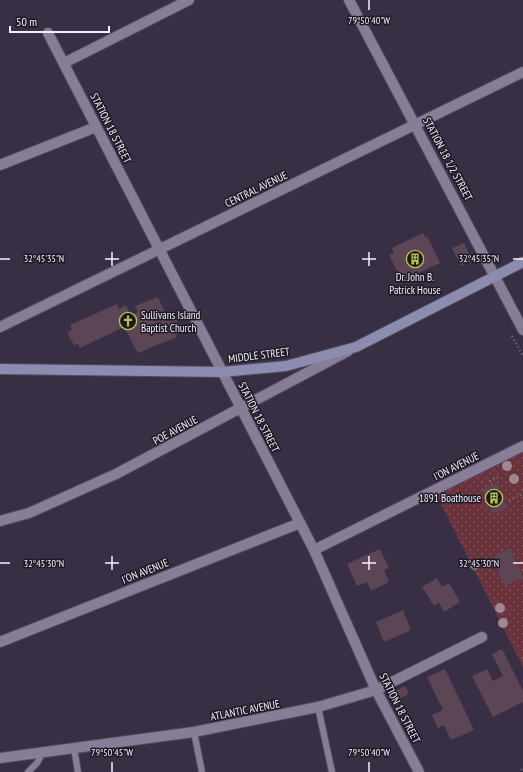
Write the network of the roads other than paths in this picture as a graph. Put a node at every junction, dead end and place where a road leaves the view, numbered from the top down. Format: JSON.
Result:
{"nodes":[{"id":1,"x":189,"y":0,"type":"edge"},
{"id":2,"x":349,"y":0,"type":"edge"},
{"id":3,"x":48,"y":33,"type":"dead end"},
{"id":4,"x":64,"y":63,"type":"junction"},
{"id":5,"x":523,"y":72,"type":"edge"},
{"id":6,"x":416,"y":124,"type":"junction"},
{"id":7,"x":96,"y":127,"type":"junction"},
{"id":8,"x":0,"y":165,"type":"edge"},
{"id":9,"x":160,"y":249,"type":"junction"},
{"id":10,"x":523,"y":262,"type":"edge"},
{"id":11,"x":496,"y":276,"type":"junction"},
{"id":12,"x":0,"y":327,"type":"edge"},
{"id":13,"x":523,"y":330,"type":"edge"},
{"id":14,"x":356,"y":347,"type":"junction"},
{"id":15,"x":0,"y":369,"type":"edge"},
{"id":16,"x":222,"y":372,"type":"junction"},
{"id":17,"x":242,"y":409,"type":"junction"},
{"id":18,"x":523,"y":446,"type":"edge"},
{"id":19,"x":0,"y":521,"type":"edge"},
{"id":20,"x":300,"y":523,"type":"junction"},
{"id":21,"x":314,"y":550,"type":"junction"},
{"id":22,"x":482,"y":637,"type":"dead end"},
{"id":23,"x":0,"y":642,"type":"edge"},
{"id":24,"x":376,"y":690,"type":"junction"},
{"id":25,"x":318,"y":707,"type":"junction"},
{"id":26,"x":194,"y":732,"type":"junction"},
{"id":27,"x":74,"y":748,"type":"junction"},
{"id":28,"x":43,"y":752,"type":"junction"},
{"id":29,"x":0,"y":758,"type":"edge"},
{"id":30,"x":28,"y":772,"type":"edge"},
{"id":31,"x":78,"y":772,"type":"edge"},
{"id":32,"x":202,"y":772,"type":"edge"},
{"id":33,"x":332,"y":772,"type":"edge"},
{"id":34,"x":419,"y":772,"type":"edge"}],
"edges":[{"from":1,"to":4,"type":"street"},
{"from":2,"to":6,"type":"street","name":"STATION 18 1/2 STREET"},
{"from":3,"to":4,"type":"street","name":"STATION 18 STREET"},
{"from":4,"to":7,"type":"street","name":"STATION 18 STREET"},
{"from":5,"to":6,"type":"street","name":"CENTRAL AVENUE"},
{"from":6,"to":9,"type":"street","name":"CENTRAL AVENUE"},
{"from":6,"to":11,"type":"street","name":"STATION 18 1/2 STREET"},
{"from":7,"to":8,"type":"street"},
{"from":7,"to":9,"type":"street","name":"STATION 18 STREET"},
{"from":9,"to":12,"type":"street","name":"CENTRAL AVENUE"},
{"from":9,"to":16,"type":"street","name":"STATION 18 STREET"},
{"from":10,"to":11,"type":"street","name":"MIDDLE STREET"},
{"from":11,"to":13,"type":"street","name":"STATION 18 1/2 STREET"},
{"from":11,"to":14,"type":"street","name":"MIDDLE STREET"},
{"from":14,"to":16,"type":"street","name":"MIDDLE STREET"},
{"from":14,"to":17,"type":"street","name":"POE AVENUE"},
{"from":15,"to":16,"type":"street","name":"MIDDLE STREET"},
{"from":16,"to":17,"type":"street","name":"STATION 18 STREET"},
{"from":17,"to":19,"type":"street","name":"POE AVENUE"},
{"from":17,"to":20,"type":"street","name":"STATION 18 STREET"},
{"from":18,"to":21,"type":"street","name":"I'ON AVENUE"},
{"from":20,"to":21,"type":"street","name":"STATION 18 STREET"},
{"from":20,"to":23,"type":"street","name":"I'ON AVENUE"},
{"from":21,"to":24,"type":"street","name":"STATION 18 STREET"},
{"from":22,"to":24,"type":"street","name":"ATLANTIC AVENUE"},
{"from":24,"to":25,"type":"street","name":"ATLANTIC AVENUE"},
{"from":24,"to":34,"type":"street","name":"STATION 18 STREET"},
{"from":25,"to":26,"type":"street","name":"ATLANTIC AVENUE"},
{"from":25,"to":33,"type":"lane"},
{"from":26,"to":27,"type":"street","name":"ATLANTIC AVENUE"},
{"from":26,"to":32,"type":"lane"},
{"from":27,"to":28,"type":"street","name":"ATLANTIC AVENUE"},
{"from":27,"to":31,"type":"lane"},
{"from":28,"to":29,"type":"street","name":"ATLANTIC AVENUE"},
{"from":28,"to":30,"type":"lane"}]}
